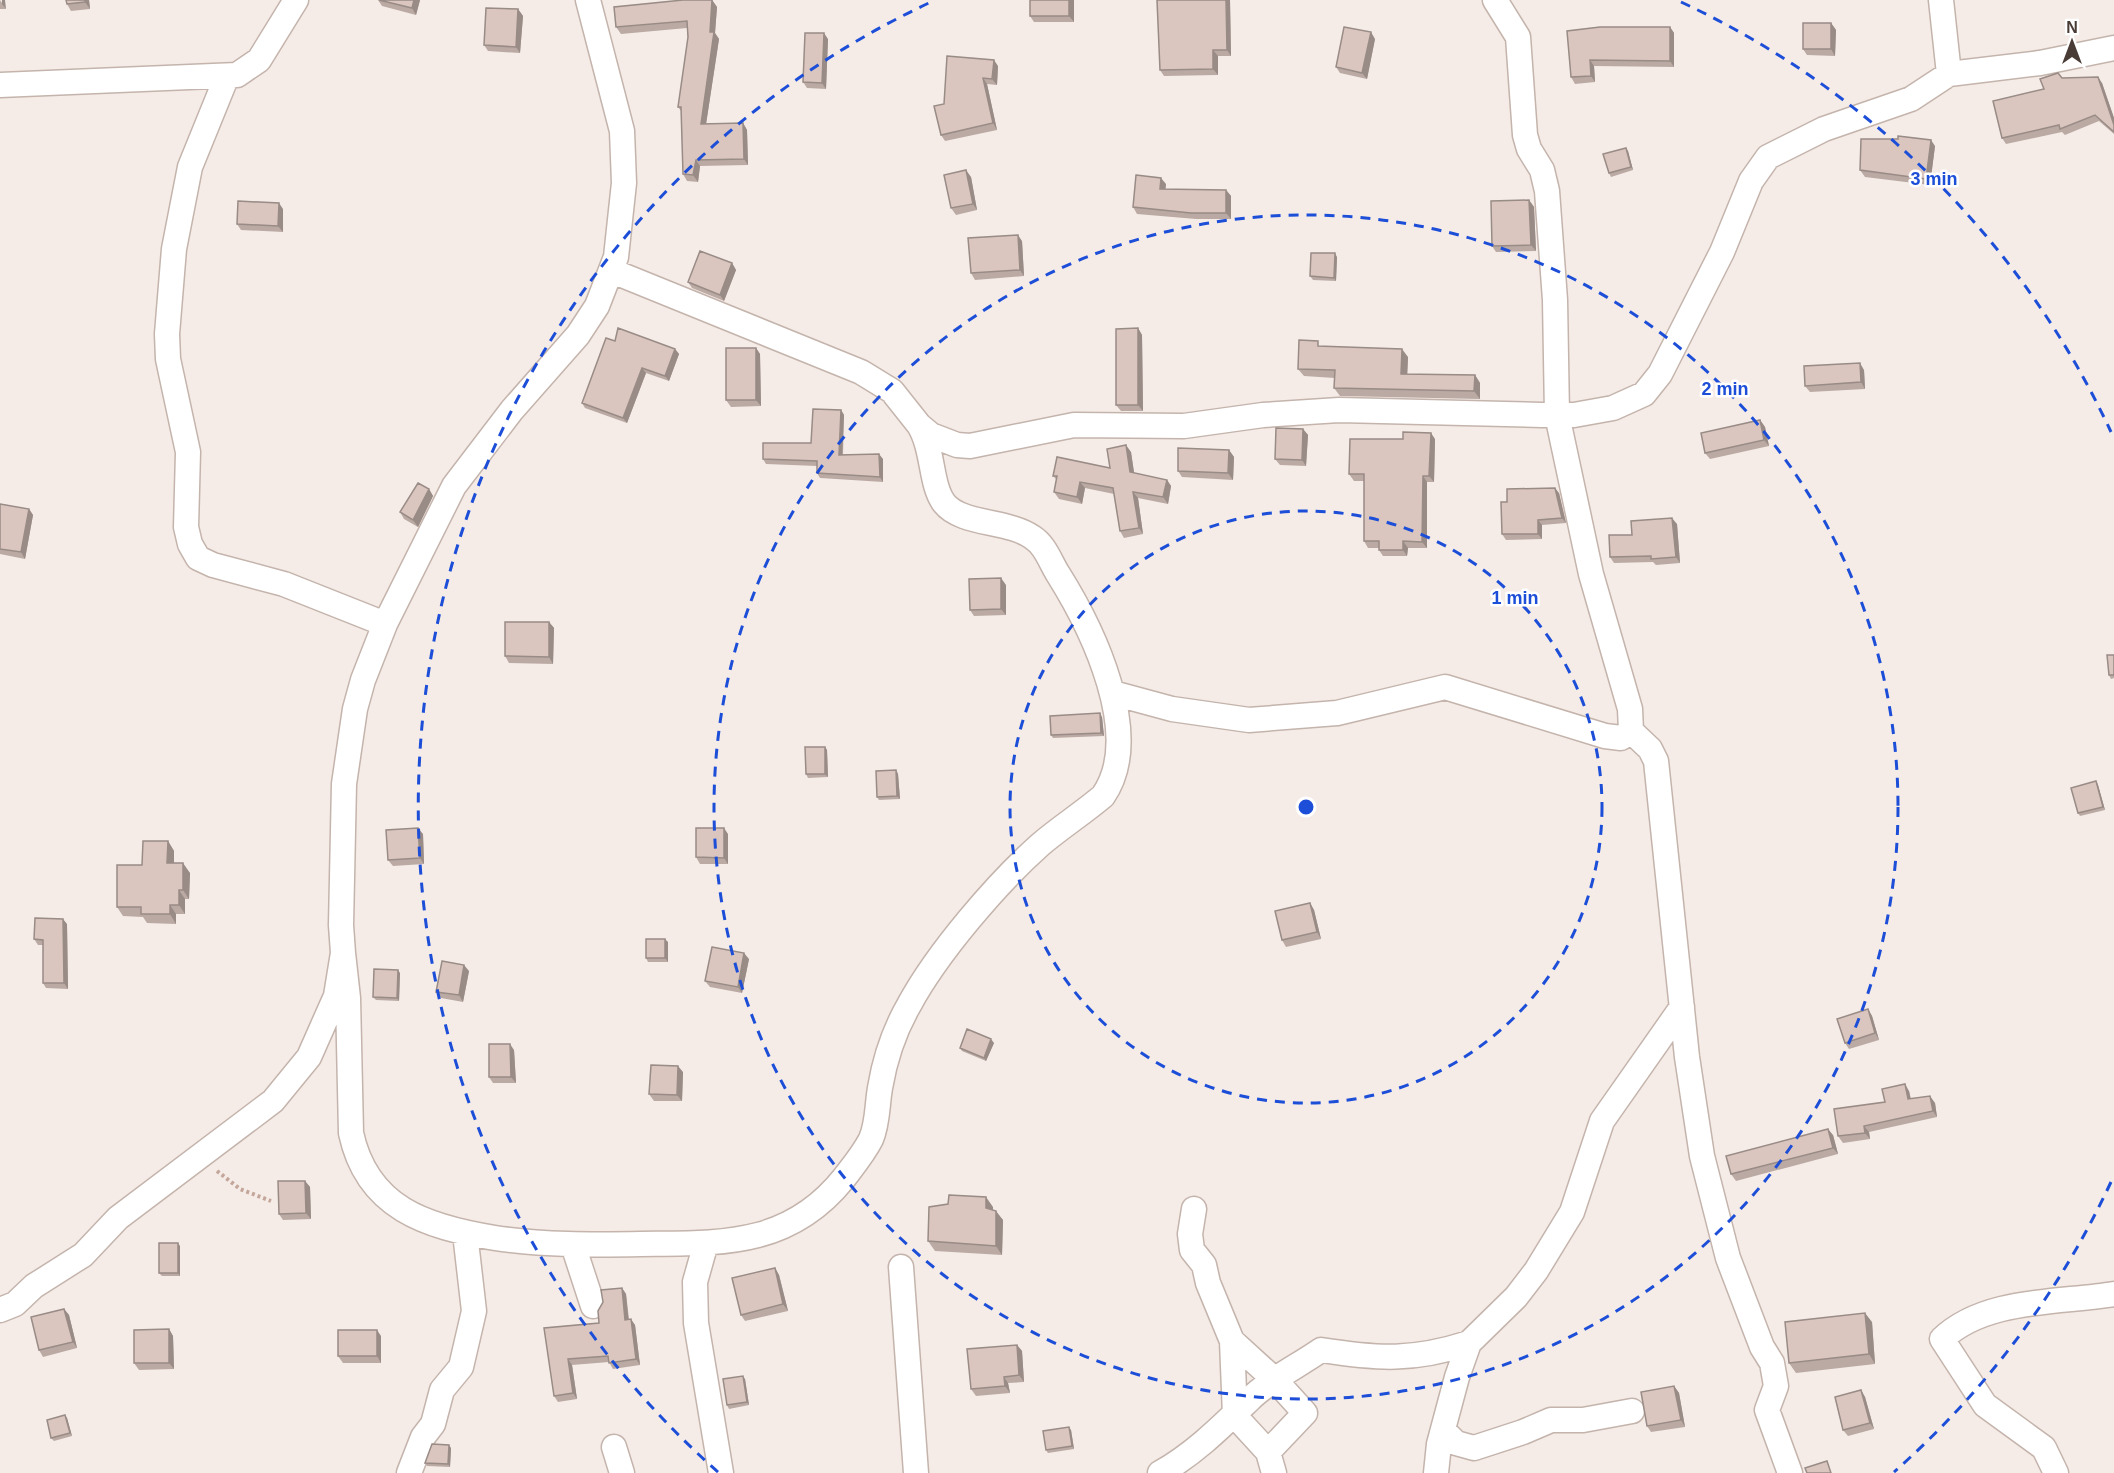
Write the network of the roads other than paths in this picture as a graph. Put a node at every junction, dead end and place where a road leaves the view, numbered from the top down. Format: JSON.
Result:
{"nodes":[{"id":1,"x":296,"y":0,"type":"edge"},
{"id":2,"x":588,"y":0,"type":"edge"},
{"id":3,"x":1495,"y":0,"type":"edge"},
{"id":4,"x":1941,"y":0,"type":"edge"},
{"id":5,"x":2114,"y":48,"type":"edge"},
{"id":6,"x":1949,"y":74,"type":"junction"},
{"id":7,"x":227,"y":76,"type":"junction"},
{"id":8,"x":0,"y":85,"type":"edge"},
{"id":9,"x":612,"y":271,"type":"junction"},
{"id":10,"x":1557,"y":414,"type":"junction"},
{"id":11,"x":919,"y":425,"type":"junction"},
{"id":12,"x":385,"y":624,"type":"junction"},
{"id":13,"x":1113,"y":693,"type":"junction"},
{"id":14,"x":1631,"y":731,"type":"junction"},
{"id":15,"x":343,"y":953,"type":"junction"},
{"id":16,"x":1682,"y":1007,"type":"junction"},
{"id":17,"x":1194,"y":1209,"type":"dead end"},
{"id":18,"x":465,"y":1233,"type":"junction"},
{"id":19,"x":706,"y":1243,"type":"junction"},
{"id":20,"x":573,"y":1245,"type":"junction"},
{"id":21,"x":901,"y":1267,"type":"dead end"},
{"id":22,"x":2114,"y":1294,"type":"edge"},
{"id":23,"x":593,"y":1306,"type":"dead end"},
{"id":24,"x":0,"y":1310,"type":"edge"},
{"id":25,"x":1232,"y":1341,"type":"junction"},
{"id":26,"x":1469,"y":1343,"type":"junction"},
{"id":27,"x":1443,"y":1351,"type":"junction"},
{"id":28,"x":1457,"y":1377,"type":"junction"},
{"id":29,"x":1276,"y":1381,"type":"junction"},
{"id":30,"x":1632,"y":1411,"type":"dead end"},
{"id":31,"x":1235,"y":1416,"type":"junction"},
{"id":32,"x":1443,"y":1430,"type":"junction"},
{"id":33,"x":614,"y":1447,"type":"dead end"},
{"id":34,"x":1271,"y":1462,"type":"edge"},
{"id":35,"x":409,"y":1473,"type":"edge"},
{"id":36,"x":622,"y":1473,"type":"edge"},
{"id":37,"x":721,"y":1473,"type":"edge"},
{"id":38,"x":916,"y":1473,"type":"edge"},
{"id":39,"x":1160,"y":1473,"type":"edge"},
{"id":40,"x":1436,"y":1473,"type":"edge"},
{"id":41,"x":1790,"y":1473,"type":"edge"},
{"id":42,"x":2056,"y":1473,"type":"edge"}],
"edges":[{"from":1,"to":7,"type":"street"},
{"from":2,"to":9,"type":"street"},
{"from":3,"to":10,"type":"street"},
{"from":4,"to":6,"type":"street"},
{"from":5,"to":6,"type":"street"},
{"from":6,"to":10,"type":"street"},
{"from":7,"to":8,"type":"street"},
{"from":7,"to":12,"type":"street"},
{"from":9,"to":11,"type":"street"},
{"from":9,"to":12,"type":"street"},
{"from":10,"to":11,"type":"street"},
{"from":10,"to":14,"type":"street"},
{"from":11,"to":13,"type":"street"},
{"from":12,"to":15,"type":"street"},
{"from":13,"to":14,"type":"street"},
{"from":13,"to":19,"type":"street"},
{"from":14,"to":16,"type":"street"},
{"from":15,"to":18,"type":"street"},
{"from":15,"to":24,"type":"street"},
{"from":16,"to":26,"type":"street"},
{"from":16,"to":41,"type":"street"},
{"from":17,"to":25,"type":"street"},
{"from":18,"to":20,"type":"street"},
{"from":18,"to":35,"type":"street"},
{"from":19,"to":20,"type":"street"},
{"from":19,"to":37,"type":"street"},
{"from":20,"to":23,"type":"street"},
{"from":21,"to":38,"type":"street"},
{"from":22,"to":42,"type":"street"},
{"from":25,"to":29,"type":"street"},
{"from":25,"to":31,"type":"street"},
{"from":26,"to":27,"type":"street"},
{"from":26,"to":28,"type":"street"},
{"from":27,"to":28,"type":"street"},
{"from":27,"to":29,"type":"street"},
{"from":28,"to":32,"type":"street"},
{"from":29,"to":31,"type":"street"},
{"from":29,"to":34,"type":"street"},
{"from":30,"to":32,"type":"street"},
{"from":31,"to":34,"type":"street"},
{"from":31,"to":39,"type":"street"},
{"from":32,"to":40,"type":"street"},
{"from":33,"to":36,"type":"street"}]}
